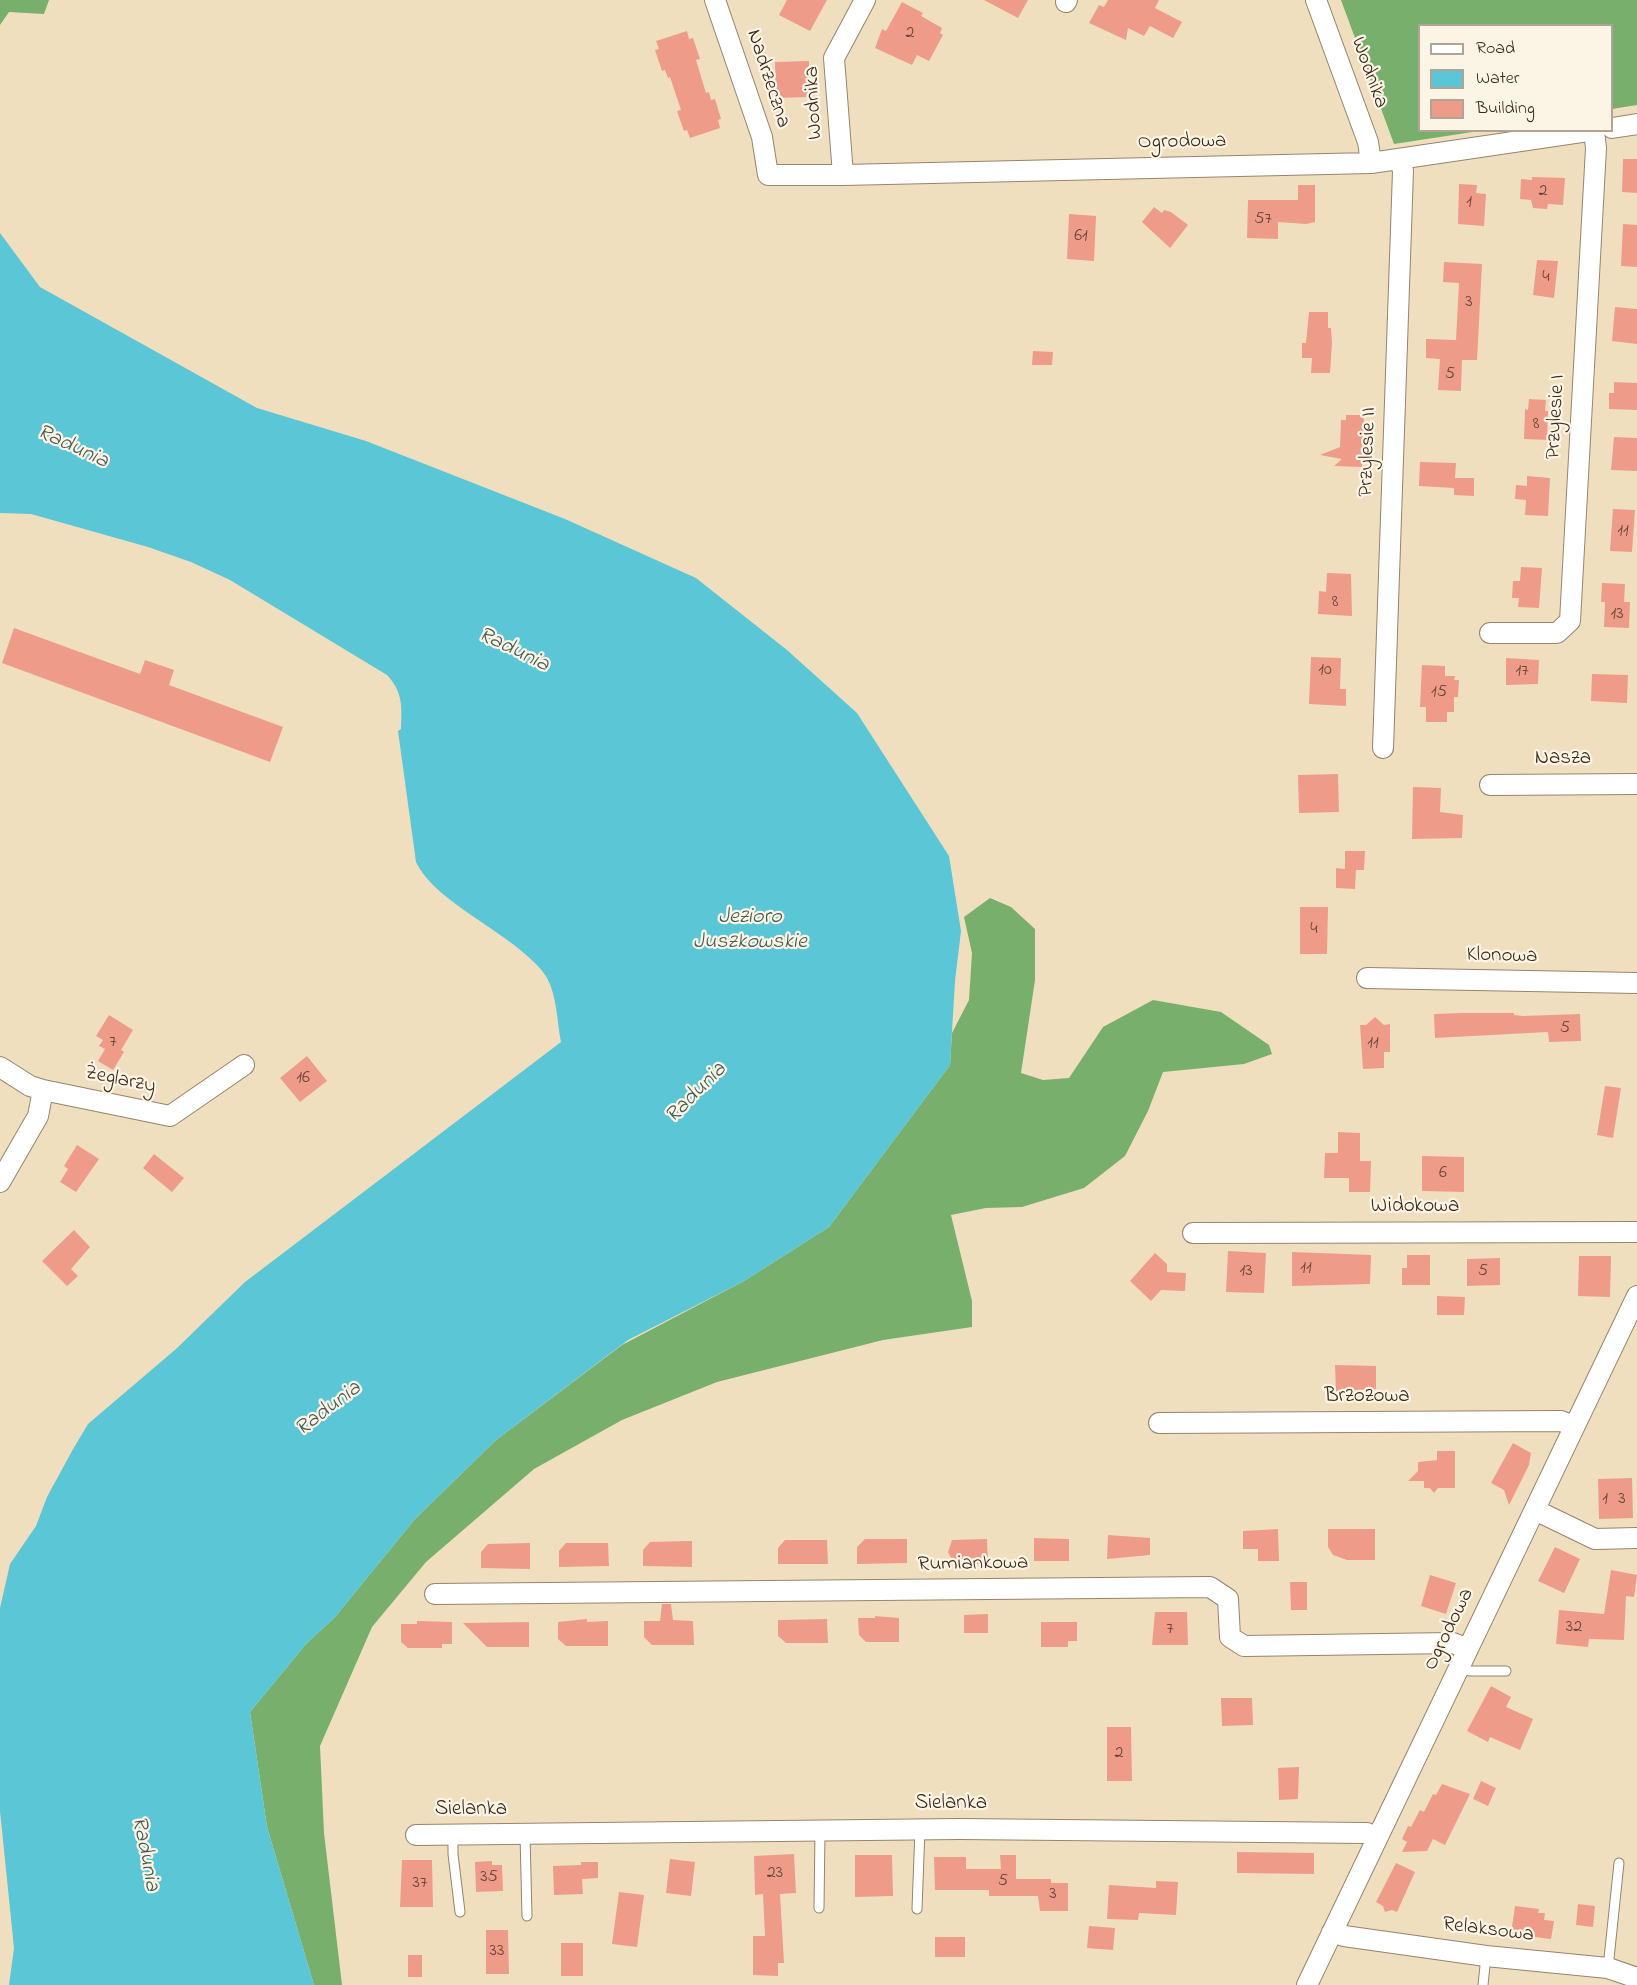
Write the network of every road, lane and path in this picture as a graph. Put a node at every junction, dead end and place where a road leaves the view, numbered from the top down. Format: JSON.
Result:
{"nodes":[{"id":1,"x":715,"y":0,"type":"edge"},
{"id":2,"x":865,"y":0,"type":"edge"},
{"id":3,"x":1316,"y":0,"type":"edge"},
{"id":4,"x":1637,"y":124,"type":"edge"},
{"id":5,"x":1613,"y":128,"type":"edge"},
{"id":6,"x":1588,"y":132,"type":"edge"},
{"id":7,"x":1595,"y":132,"type":"edge"},
{"id":8,"x":1400,"y":159,"type":"junction"},
{"id":9,"x":1371,"y":163,"type":"junction"},
{"id":10,"x":768,"y":175,"type":"joint"},
{"id":11,"x":843,"y":176,"type":"junction"},
{"id":12,"x":1490,"y":633,"type":"dead end"},
{"id":13,"x":1383,"y":748,"type":"dead end"},
{"id":14,"x":1637,"y":784,"type":"edge"},
{"id":15,"x":1490,"y":785,"type":"dead end"},
{"id":16,"x":1367,"y":978,"type":"dead end"},
{"id":17,"x":1637,"y":983,"type":"edge"},
{"id":18,"x":244,"y":1065,"type":"dead end"},
{"id":19,"x":0,"y":1067,"type":"edge"},
{"id":20,"x":43,"y":1090,"type":"junction"},
{"id":21,"x":0,"y":1182,"type":"edge"},
{"id":22,"x":1637,"y":1232,"type":"edge"},
{"id":23,"x":1193,"y":1233,"type":"dead end"},
{"id":24,"x":1637,"y":1296,"type":"edge"},
{"id":25,"x":1159,"y":1423,"type":"dead end"},
{"id":26,"x":1574,"y":1426,"type":"junction"},
{"id":27,"x":1534,"y":1510,"type":"junction"},
{"id":28,"x":1637,"y":1538,"type":"edge"},
{"id":29,"x":435,"y":1594,"type":"dead end"},
{"id":30,"x":1468,"y":1649,"type":"junction"},
{"id":31,"x":1458,"y":1667,"type":"junction"},
{"id":32,"x":1506,"y":1671,"type":"dead end"},
{"id":33,"x":920,"y":1829,"type":"junction"},
{"id":34,"x":820,"y":1832,"type":"junction"},
{"id":35,"x":416,"y":1835,"type":"dead end"},
{"id":36,"x":453,"y":1835,"type":"junction"},
{"id":37,"x":525,"y":1835,"type":"junction"},
{"id":38,"x":1377,"y":1837,"type":"junction"},
{"id":39,"x":1619,"y":1863,"type":"dead end"},
{"id":40,"x":819,"y":1908,"type":"dead end"},
{"id":41,"x":917,"y":1909,"type":"dead end"},
{"id":42,"x":460,"y":1912,"type":"dead end"},
{"id":43,"x":527,"y":1916,"type":"dead end"},
{"id":44,"x":1332,"y":1932,"type":"junction"},
{"id":45,"x":1486,"y":1956,"type":"junction"},
{"id":46,"x":1608,"y":1968,"type":"junction"},
{"id":47,"x":1637,"y":1978,"type":"edge"},
{"id":48,"x":1307,"y":1985,"type":"edge"},
{"id":49,"x":1483,"y":1985,"type":"edge"}],
"edges":[{"from":1,"to":10,"type":"street","name":"Nadrzeczna"},
{"from":2,"to":11,"type":"street","name":"Wodnika"},
{"from":3,"to":9,"type":"street","name":"Wodnika"},
{"from":4,"to":5,"type":"street"},
{"from":6,"to":8,"type":"street","name":"Ogrodowa"},
{"from":7,"to":12,"type":"street","name":"Przylesie I"},
{"from":8,"to":9,"type":"street","name":"Ogrodowa"},
{"from":8,"to":13,"type":"street","name":"Przylesie II"},
{"from":9,"to":11,"type":"street","name":"Ogrodowa"},
{"from":10,"to":11,"type":"street","name":"Ogrodowa"},
{"from":14,"to":15,"type":"street","name":"Nasza"},
{"from":16,"to":17,"type":"street","name":"Klonowa"},
{"from":18,"to":20,"type":"street","name":"Żeglarzy"},
{"from":19,"to":20,"type":"street","name":"Żeglarzy"},
{"from":20,"to":21,"type":"street"},
{"from":22,"to":23,"type":"street","name":"Widokowa"},
{"from":24,"to":26,"type":"street","name":"Ogrodowa"},
{"from":25,"to":26,"type":"street","name":"Brzozowa"},
{"from":26,"to":27,"type":"street","name":"Ogrodowa"},
{"from":27,"to":28,"type":"street"},
{"from":27,"to":30,"type":"street","name":"Ogrodowa"},
{"from":29,"to":30,"type":"street","name":"Rumiankowa"},
{"from":30,"to":31,"type":"street","name":"Ogrodowa"},
{"from":31,"to":32,"type":"lane"},
{"from":31,"to":38,"type":"street","name":"Ogrodowa"},
{"from":33,"to":34,"type":"street","name":"Sielanka"},
{"from":33,"to":38,"type":"street","name":"Sielanka"},
{"from":33,"to":41,"type":"lane"},
{"from":34,"to":37,"type":"street","name":"Sielanka"},
{"from":34,"to":40,"type":"lane"},
{"from":35,"to":36,"type":"street","name":"Sielanka"},
{"from":36,"to":37,"type":"street","name":"Sielanka"},
{"from":36,"to":42,"type":"lane"},
{"from":37,"to":43,"type":"lane","name":"Sielanka"},
{"from":38,"to":44,"type":"street","name":"Ogrodowa"},
{"from":39,"to":46,"type":"lane"},
{"from":44,"to":45,"type":"street","name":"Relaksowa"},
{"from":44,"to":48,"type":"street","name":"Ogrodowa"},
{"from":45,"to":46,"type":"street","name":"Relaksowa"},
{"from":45,"to":49,"type":"lane"},
{"from":46,"to":47,"type":"street","name":"Relaksowa"}]}
